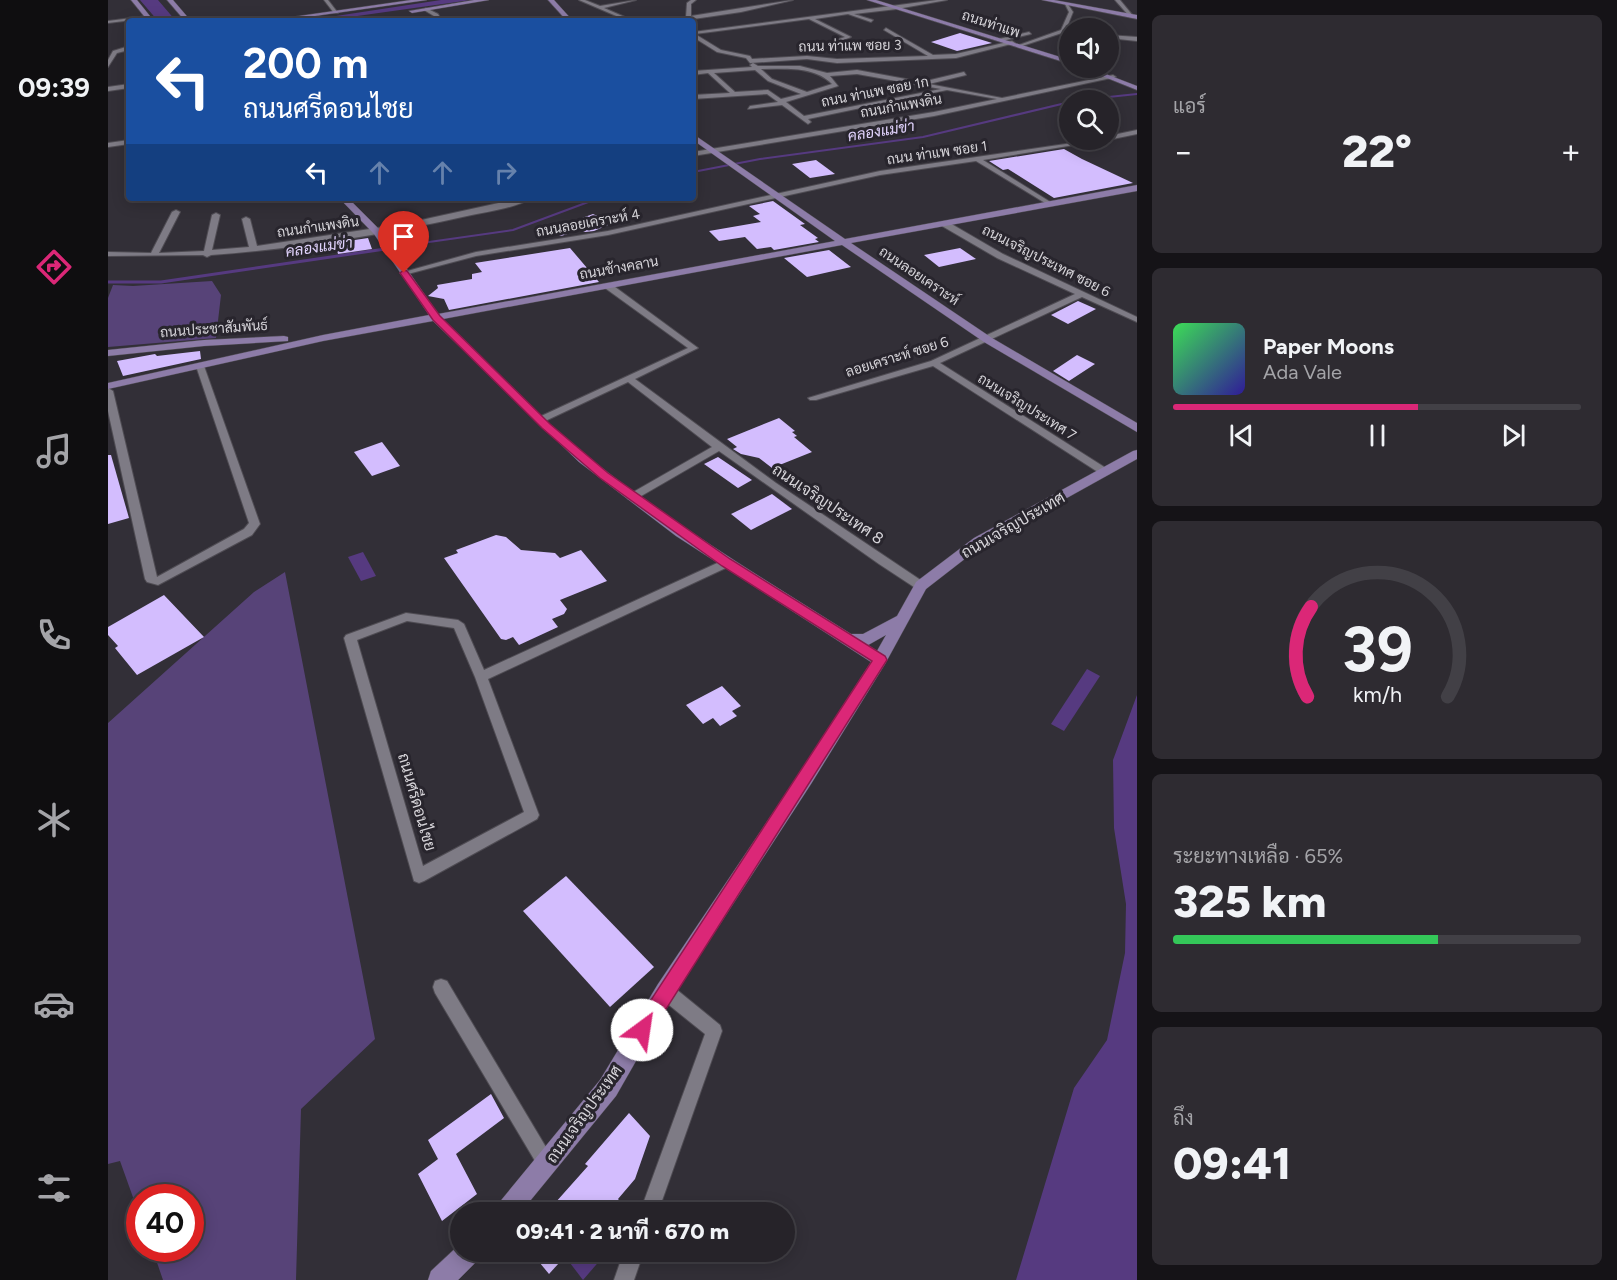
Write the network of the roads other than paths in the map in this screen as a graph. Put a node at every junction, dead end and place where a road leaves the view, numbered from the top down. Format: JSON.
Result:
{"nodes":[{"id":1,"x":134,"y":0,"type":"edge"},
{"id":2,"x":170,"y":0,"type":"edge"},
{"id":3,"x":326,"y":0,"type":"edge"},
{"id":4,"x":424,"y":0,"type":"edge"},
{"id":5,"x":486,"y":0,"type":"edge"},
{"id":6,"x":551,"y":0,"type":"edge"},
{"id":7,"x":581,"y":0,"type":"edge"},
{"id":8,"x":634,"y":0,"type":"edge"},
{"id":9,"x":694,"y":0,"type":"edge"},
{"id":10,"x":790,"y":0,"type":"edge"},
{"id":11,"x":870,"y":0,"type":"edge"},
{"id":12,"x":945,"y":0,"type":"edge"},
{"id":13,"x":1045,"y":0,"type":"edge"},
{"id":14,"x":1117,"y":0,"type":"edge"},
{"id":15,"x":621,"y":1,"type":"edge"},
{"id":16,"x":1067,"y":4,"type":"junction"},
{"id":17,"x":598,"y":8,"type":"junction"},
{"id":18,"x":896,"y":8,"type":"junction"},
{"id":19,"x":426,"y":9,"type":"junction"},
{"id":20,"x":797,"y":9,"type":"dead end"},
{"id":21,"x":409,"y":11,"type":"dead end"},
{"id":22,"x":846,"y":12,"type":"junction"},
{"id":23,"x":332,"y":13,"type":"junction"},
{"id":24,"x":308,"y":16,"type":"junction"},
{"id":25,"x":1135,"y":16,"type":"edge"},
{"id":26,"x":807,"y":17,"type":"junction"},
{"id":27,"x":148,"y":18,"type":"edge"},
{"id":28,"x":185,"y":18,"type":"edge"},
{"id":29,"x":292,"y":18,"type":"edge"},
{"id":30,"x":320,"y":18,"type":"edge"},
{"id":31,"x":327,"y":18,"type":"edge"},
{"id":32,"x":438,"y":18,"type":"edge"},
{"id":33,"x":568,"y":18,"type":"edge"},
{"id":34,"x":624,"y":18,"type":"edge"},
{"id":35,"x":688,"y":18,"type":"joint"},
{"id":36,"x":1069,"y":18,"type":"edge"},
{"id":37,"x":126,"y":21,"type":"edge"},
{"id":38,"x":871,"y":21,"type":"dead end"},
{"id":39,"x":108,"y":22,"type":"edge"},
{"id":40,"x":886,"y":29,"type":"dead end"},
{"id":41,"x":1029,"y":33,"type":"dead end"},
{"id":42,"x":1059,"y":33,"type":"edge"},
{"id":43,"x":696,"y":34,"type":"edge"},
{"id":44,"x":696,"y":36,"type":"edge"},
{"id":45,"x":1119,"y":37,"type":"edge"},
{"id":46,"x":1137,"y":39,"type":"edge"},
{"id":47,"x":1000,"y":40,"type":"junction"},
{"id":48,"x":1012,"y":43,"type":"junction"},
{"id":49,"x":825,"y":45,"type":"dead end"},
{"id":50,"x":1021,"y":46,"type":"junction"},
{"id":51,"x":126,"y":48,"type":"edge"},
{"id":52,"x":126,"y":49,"type":"edge"},
{"id":53,"x":108,"y":50,"type":"edge"},
{"id":54,"x":935,"y":57,"type":"junction"},
{"id":55,"x":1059,"y":58,"type":"edge"},
{"id":56,"x":750,"y":61,"type":"junction"},
{"id":57,"x":109,"y":64,"type":"edge"},
{"id":58,"x":754,"y":68,"type":"junction"},
{"id":59,"x":710,"y":72,"type":"junction"},
{"id":60,"x":696,"y":74,"type":"edge"},
{"id":61,"x":964,"y":74,"type":"dead end"},
{"id":62,"x":826,"y":75,"type":"junction"},
{"id":63,"x":1119,"y":77,"type":"edge"},
{"id":64,"x":1137,"y":77,"type":"edge"},
{"id":65,"x":1108,"y":78,"type":"edge"},
{"id":66,"x":1115,"y":78,"type":"edge"},
{"id":67,"x":923,"y":83,"type":"junction"},
{"id":68,"x":1126,"y":83,"type":"junction"},
{"id":69,"x":126,"y":86,"type":"edge"},
{"id":70,"x":1137,"y":88,"type":"edge"},
{"id":71,"x":108,"y":89,"type":"edge"},
{"id":72,"x":951,"y":89,"type":"junction"},
{"id":73,"x":733,"y":93,"type":"junction"},
{"id":74,"x":807,"y":94,"type":"junction"},
{"id":75,"x":696,"y":97,"type":"edge"},
{"id":76,"x":1005,"y":99,"type":"junction"},
{"id":77,"x":843,"y":101,"type":"dead end"},
{"id":78,"x":784,"y":102,"type":"junction"},
{"id":79,"x":857,"y":107,"type":"junction"},
{"id":80,"x":750,"y":108,"type":"dead end"},
{"id":81,"x":804,"y":118,"type":"junction"},
{"id":82,"x":821,"y":132,"type":"junction"},
{"id":83,"x":1137,"y":132,"type":"edge"},
{"id":84,"x":1119,"y":136,"type":"edge"},
{"id":85,"x":696,"y":138,"type":"edge"},
{"id":86,"x":126,"y":142,"type":"edge"},
{"id":87,"x":108,"y":145,"type":"edge"},
{"id":88,"x":1059,"y":146,"type":"edge"},
{"id":89,"x":712,"y":150,"type":"junction"},
{"id":90,"x":696,"y":153,"type":"edge"},
{"id":91,"x":978,"y":159,"type":"junction"},
{"id":92,"x":1137,"y":188,"type":"edge"},
{"id":93,"x":777,"y":196,"type":"junction"},
{"id":94,"x":346,"y":201,"type":"edge"},
{"id":95,"x":518,"y":201,"type":"edge"},
{"id":96,"x":1050,"y":204,"type":"junction"},
{"id":97,"x":176,"y":212,"type":"dead end"},
{"id":98,"x":216,"y":215,"type":"dead end"},
{"id":99,"x":246,"y":219,"type":"dead end"},
{"id":100,"x":945,"y":224,"type":"junction"},
{"id":101,"x":380,"y":236,"type":"junction"},
{"id":102,"x":843,"y":242,"type":"junction"},
{"id":103,"x":254,"y":250,"type":"junction"},
{"id":104,"x":108,"y":254,"type":"edge"},
{"id":105,"x":154,"y":255,"type":"junction"},
{"id":106,"x":207,"y":255,"type":"junction"},
{"id":107,"x":404,"y":273,"type":"junction"},
{"id":108,"x":608,"y":286,"type":"junction"},
{"id":109,"x":1080,"y":295,"type":"junction"},
{"id":110,"x":436,"y":318,"type":"junction"},
{"id":111,"x":1137,"y":320,"type":"edge"},
{"id":112,"x":323,"y":338,"type":"junction"},
{"id":113,"x":988,"y":340,"type":"junction"},
{"id":114,"x":108,"y":353,"type":"edge"},
{"id":115,"x":934,"y":363,"type":"junction"},
{"id":116,"x":200,"y":366,"type":"junction"},
{"id":117,"x":628,"y":378,"type":"junction"},
{"id":118,"x":108,"y":386,"type":"edge"},
{"id":119,"x":108,"y":391,"type":"edge"},
{"id":120,"x":813,"y":398,"type":"dead end"},
{"id":121,"x":540,"y":420,"type":"junction"},
{"id":122,"x":1137,"y":428,"type":"edge"},
{"id":123,"x":717,"y":448,"type":"junction"},
{"id":124,"x":1137,"y":454,"type":"edge"},
{"id":125,"x":1105,"y":472,"type":"junction"},
{"id":126,"x":632,"y":497,"type":"junction"},
{"id":127,"x":726,"y":562,"type":"junction"},
{"id":128,"x":921,"y":586,"type":"junction"},
{"id":129,"x":902,"y":620,"type":"junction"},
{"id":130,"x":848,"y":640,"type":"junction"},
{"id":131,"x":880,"y":660,"type":"junction"},
{"id":132,"x":481,"y":677,"type":"junction"},
{"id":133,"x":441,"y":987,"type":"dead end"},
{"id":134,"x":665,"y":991,"type":"junction"},
{"id":135,"x":548,"y":1165,"type":"junction"},
{"id":136,"x":515,"y":1202,"type":"edge"},
{"id":137,"x":653,"y":1202,"type":"edge"},
{"id":138,"x":459,"y":1262,"type":"edge"},
{"id":139,"x":630,"y":1262,"type":"edge"},
{"id":140,"x":440,"y":1280,"type":"edge"},
{"id":141,"x":624,"y":1280,"type":"edge"}],
"edges":[{"from":1,"to":27,"type":"street"},
{"from":2,"to":28,"type":"street"},
{"from":3,"to":23,"type":"street"},
{"from":4,"to":23,"type":"street"},
{"from":5,"to":19,"type":"street"},
{"from":6,"to":33,"type":"street"},
{"from":7,"to":17,"type":"street"},
{"from":8,"to":15,"type":"street"},
{"from":9,"to":35,"type":"street"},
{"from":10,"to":20,"type":"street"},
{"from":10,"to":35,"type":"street"},
{"from":11,"to":18,"type":"street","name":"ถนนท่าแพ"},
{"from":12,"to":18,"type":"street"},
{"from":13,"to":16,"type":"street"},
{"from":14,"to":25,"type":"street"},
{"from":15,"to":17,"type":"street"},
{"from":16,"to":25,"type":"street"},
{"from":16,"to":36,"type":"street"},
{"from":17,"to":34,"type":"street"},
{"from":18,"to":22,"type":"street"},
{"from":18,"to":47,"type":"street","name":"ถนนท่าแพ"},
{"from":19,"to":21,"type":"street"},
{"from":19,"to":32,"type":"street"},
{"from":22,"to":26,"type":"street"},
{"from":22,"to":38,"type":"street"},
{"from":23,"to":24,"type":"street"},
{"from":23,"to":31,"type":"street"},
{"from":24,"to":29,"type":"street"},
{"from":24,"to":30,"type":"street"},
{"from":26,"to":43,"type":"street"},
{"from":26,"to":49,"type":"street"},
{"from":37,"to":39,"type":"street"},
{"from":40,"to":54,"type":"street"},
{"from":41,"to":47,"type":"street"},
{"from":42,"to":50,"type":"street"},
{"from":44,"to":56,"type":"street","name":"ถนน ท่าแพ ซอย 3"},
{"from":45,"to":46,"type":"street"},
{"from":47,"to":48,"type":"street","name":"ถนนท่าแพ"},
{"from":48,"to":50,"type":"street","name":"ถนนท่าแพ"},
{"from":48,"to":54,"type":"street","name":"ถนน ท่าแพ ซอย 3"},
{"from":50,"to":55,"type":"street","name":"ถนนท่าแพ"},
{"from":51,"to":53,"type":"street"},
{"from":52,"to":57,"type":"street"},
{"from":54,"to":56,"type":"street","name":"ถนน ท่าแพ ซอย 3"},
{"from":56,"to":58,"type":"street"},
{"from":58,"to":59,"type":"street"},
{"from":58,"to":62,"type":"street"},
{"from":58,"to":74,"type":"street"},
{"from":59,"to":60,"type":"street"},
{"from":59,"to":73,"type":"street"},
{"from":61,"to":67,"type":"street"},
{"from":62,"to":67,"type":"street"},
{"from":62,"to":74,"type":"street"},
{"from":63,"to":64,"type":"street"},
{"from":64,"to":68,"type":"street"},
{"from":65,"to":76,"type":"street","name":"ถนนกำแพงดิน"},
{"from":66,"to":68,"type":"street"},
{"from":67,"to":72,"type":"street"},
{"from":68,"to":70,"type":"street"},
{"from":69,"to":71,"type":"street"},
{"from":72,"to":76,"type":"street"},
{"from":72,"to":79,"type":"street","name":"ถนน ท่าแพ ซอย 1ก"},
{"from":73,"to":75,"type":"street"},
{"from":73,"to":78,"type":"street"},
{"from":74,"to":78,"type":"street"},
{"from":76,"to":82,"type":"street","name":"ถนนกำแพงดิน"},
{"from":77,"to":79,"type":"street"},
{"from":78,"to":80,"type":"street"},
{"from":78,"to":81,"type":"street"},
{"from":79,"to":81,"type":"street","name":"ถนน ท่าแพ ซอย 1ก"},
{"from":81,"to":82,"type":"street"},
{"from":82,"to":89,"type":"street","name":"ถนนกำแพงดิน"},
{"from":83,"to":84,"type":"street"},
{"from":85,"to":89,"type":"street","name":"ถนนลอยเคราะห์"},
{"from":86,"to":87,"type":"street"},
{"from":88,"to":91,"type":"street","name":"ถนน ท่าแพ ซอย 1"},
{"from":89,"to":90,"type":"street","name":"ถนนกำแพงดิน"},
{"from":89,"to":93,"type":"street","name":"ถนนลอยเคราะห์"},
{"from":91,"to":93,"type":"street","name":"ถนน ท่าแพ ซอย 1"},
{"from":91,"to":96,"type":"street"},
{"from":92,"to":96,"type":"street","name":"ถนนช้างคลาน"},
{"from":93,"to":102,"type":"street","name":"ถนนลอยเคราะห์"},
{"from":93,"to":107,"type":"street","name":"ถนนลอยเคราะห์ 4"},
{"from":94,"to":101,"type":"street"},
{"from":95,"to":101,"type":"street","name":"ถนนกำแพงดิน"},
{"from":96,"to":100,"type":"street","name":"ถนนช้างคลาน"},
{"from":97,"to":105,"type":"street"},
{"from":98,"to":106,"type":"street"},
{"from":99,"to":103,"type":"street"},
{"from":100,"to":102,"type":"street","name":"ถนนช้างคลาน"},
{"from":100,"to":109,"type":"street","name":"ถนนเจริญประเทศ ซอย 6"},
{"from":101,"to":103,"type":"street","name":"ถนนกำแพงดิน"},
{"from":101,"to":107,"type":"street"},
{"from":102,"to":108,"type":"street","name":"ถนนช้างคลาน"},
{"from":102,"to":113,"type":"street","name":"ถนนลอยเคราะห์"},
{"from":103,"to":106,"type":"street","name":"ถนนกำแพงดิน"},
{"from":104,"to":105,"type":"street","name":"ถนนกำแพงดิน"},
{"from":105,"to":106,"type":"street","name":"ถนนกำแพงดิน"},
{"from":107,"to":110,"type":"street"},
{"from":108,"to":110,"type":"street","name":"ถนนช้างคลาน"},
{"from":108,"to":117,"type":"street"},
{"from":109,"to":111,"type":"street","name":"ถนนเจริญประเทศ ซอย 6"},
{"from":109,"to":113,"type":"street","name":"ลอยเคราะห์ ซอย 6"},
{"from":110,"to":112,"type":"street","name":"ถนนช้างคลาน"},
{"from":110,"to":121,"type":"street"},
{"from":112,"to":114,"type":"street","name":"ถนนประชาสัมพันธ์"},
{"from":112,"to":116,"type":"street","name":"ถนนช้างคลาน"},
{"from":113,"to":115,"type":"street","name":"ลอยเคราะห์ ซอย 6"},
{"from":113,"to":122,"type":"street","name":"ถนนลอยเคราะห์"},
{"from":115,"to":120,"type":"street","name":"ลอยเคราะห์ ซอย 6"},
{"from":115,"to":125,"type":"street","name":"ถนนเจริญประเทศ 7"},
{"from":116,"to":118,"type":"street","name":"ถนนช้างคลาน"},
{"from":116,"to":119,"type":"street"},
{"from":117,"to":121,"type":"street"},
{"from":117,"to":123,"type":"street","name":"ถนนเจริญประเทศ 8"},
{"from":121,"to":126,"type":"street"},
{"from":123,"to":126,"type":"street"},
{"from":123,"to":128,"type":"street","name":"ถนนเจริญประเทศ 8"},
{"from":124,"to":125,"type":"street","name":"ถนนเจริญประเทศ"},
{"from":125,"to":128,"type":"street","name":"ถนนเจริญประเทศ"},
{"from":126,"to":127,"type":"street"},
{"from":127,"to":130,"type":"street"},
{"from":127,"to":132,"type":"street"},
{"from":128,"to":129,"type":"street","name":"ถนนเจริญประเทศ"},
{"from":129,"to":130,"type":"street"},
{"from":129,"to":131,"type":"street","name":"ถนนเจริญประเทศ"},
{"from":130,"to":131,"type":"street"},
{"from":131,"to":134,"type":"street","name":"ถนนเจริญประเทศ"},
{"from":132,"to":132,"type":"street","name":"ถนนศรีดอนไชย"},
{"from":133,"to":135,"type":"street"},
{"from":134,"to":135,"type":"street","name":"ถนนเจริญประเทศ"},
{"from":134,"to":137,"type":"street"},
{"from":135,"to":136,"type":"street","name":"ถนนเจริญประเทศ"},
{"from":138,"to":140,"type":"street"},
{"from":139,"to":141,"type":"street"}]}
